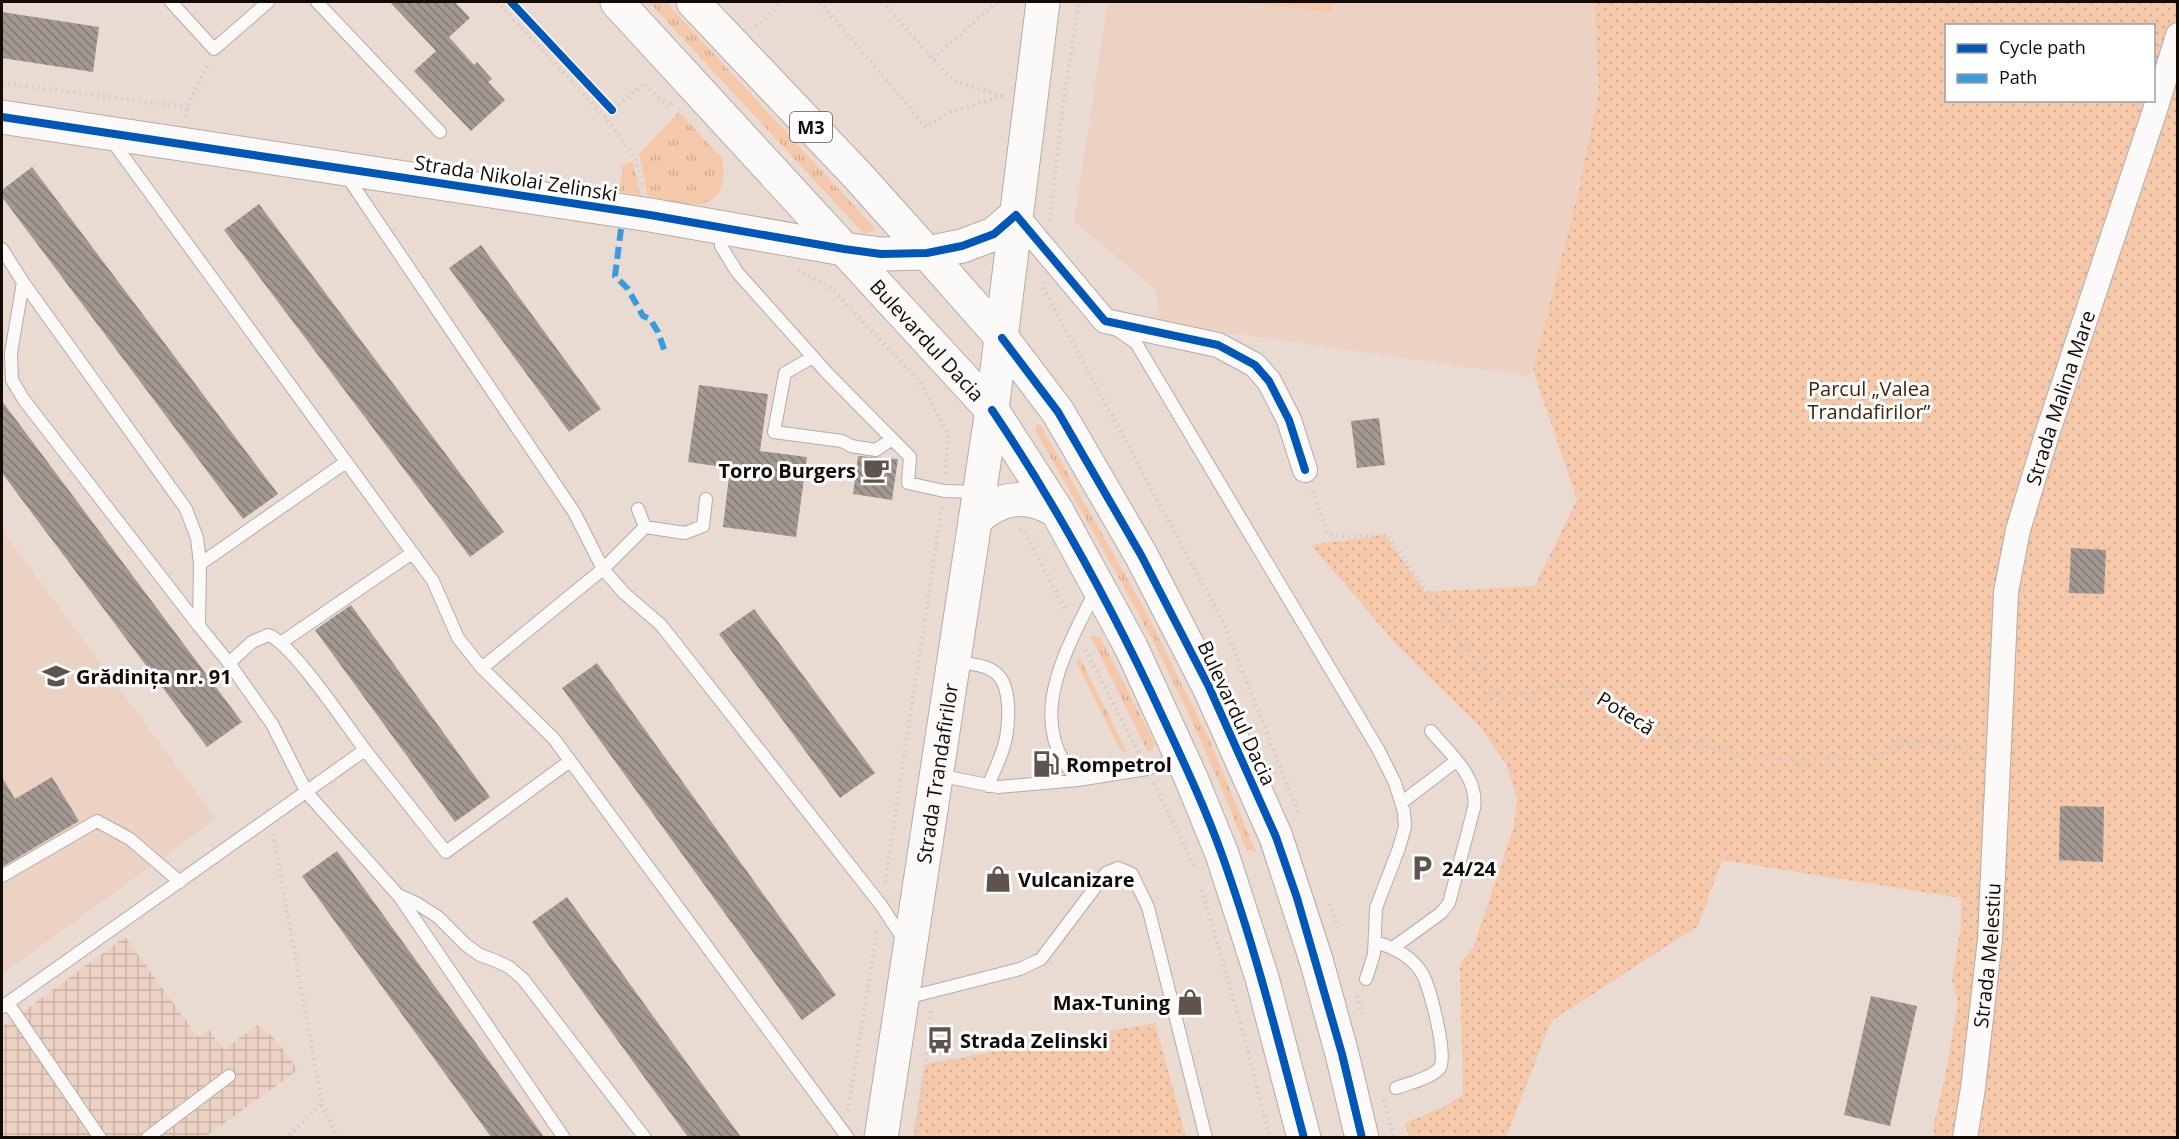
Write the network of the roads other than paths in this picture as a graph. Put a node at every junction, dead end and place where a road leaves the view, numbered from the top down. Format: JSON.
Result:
{"nodes":[{"id":1,"x":171,"y":2,"type":"edge"},
{"id":2,"x":268,"y":2,"type":"edge"},
{"id":3,"x":317,"y":2,"type":"edge"},
{"id":4,"x":617,"y":2,"type":"edge"},
{"id":5,"x":693,"y":2,"type":"edge"},
{"id":6,"x":1043,"y":2,"type":"edge"},
{"id":7,"x":2178,"y":35,"type":"edge"},
{"id":8,"x":2,"y":117,"type":"edge"},
{"id":9,"x":440,"y":132,"type":"dead end"},
{"id":10,"x":106,"y":133,"type":"junction"},
{"id":11,"x":341,"y":168,"type":"junction"},
{"id":12,"x":1016,"y":215,"type":"junction"},
{"id":13,"x":721,"y":226,"type":"junction"},
{"id":14,"x":2,"y":249,"type":"edge"},
{"id":15,"x":844,"y":249,"type":"junction"},
{"id":16,"x":927,"y":253,"type":"junction"},
{"id":17,"x":23,"y":282,"type":"junction"},
{"id":18,"x":1105,"y":321,"type":"junction"},
{"id":19,"x":1002,"y":338,"type":"junction"},
{"id":20,"x":6,"y":357,"type":"edge"},
{"id":21,"x":813,"y":357,"type":"junction"},
{"id":22,"x":992,"y":410,"type":"junction"},
{"id":23,"x":892,"y":439,"type":"junction"},
{"id":24,"x":346,"y":462,"type":"junction"},
{"id":25,"x":1305,"y":470,"type":"road end"},
{"id":26,"x":706,"y":500,"type":"dead end"},
{"id":27,"x":977,"y":506,"type":"junction"},
{"id":28,"x":638,"y":509,"type":"dead end"},
{"id":29,"x":1057,"y":511,"type":"junction"},
{"id":30,"x":645,"y":527,"type":"junction"},
{"id":31,"x":412,"y":553,"type":"junction"},
{"id":32,"x":200,"y":564,"type":"junction"},
{"id":33,"x":603,"y":569,"type":"junction"},
{"id":34,"x":1098,"y":585,"type":"junction"},
{"id":35,"x":199,"y":626,"type":"junction"},
{"id":36,"x":282,"y":642,"type":"junction"},
{"id":37,"x":952,"y":661,"type":"junction"},
{"id":38,"x":229,"y":663,"type":"junction"},
{"id":39,"x":482,"y":668,"type":"junction"},
{"id":40,"x":1431,"y":731,"type":"dead end"},
{"id":41,"x":365,"y":750,"type":"junction"},
{"id":42,"x":1182,"y":758,"type":"junction"},
{"id":43,"x":570,"y":761,"type":"junction"},
{"id":44,"x":1456,"y":761,"type":"junction"},
{"id":45,"x":1998,"y":770,"type":"joint"},
{"id":46,"x":936,"y":775,"type":"junction"},
{"id":47,"x":1078,"y":780,"type":"junction"},
{"id":48,"x":988,"y":786,"type":"junction"},
{"id":49,"x":307,"y":793,"type":"junction"},
{"id":50,"x":1401,"y":803,"type":"junction"},
{"id":51,"x":2,"y":876,"type":"edge"},
{"id":52,"x":180,"y":882,"type":"junction"},
{"id":53,"x":398,"y":895,"type":"junction"},
{"id":54,"x":1375,"y":942,"type":"junction"},
{"id":55,"x":1394,"y":947,"type":"junction"},
{"id":56,"x":909,"y":948,"type":"junction"},
{"id":57,"x":1366,"y":979,"type":"dead end"},
{"id":58,"x":902,"y":999,"type":"junction"},
{"id":59,"x":5,"y":1005,"type":"edge"},
{"id":60,"x":229,"y":1076,"type":"dead end"},
{"id":61,"x":1396,"y":1088,"type":"dead end"},
{"id":62,"x":846,"y":1136,"type":"edge"},
{"id":63,"x":100,"y":1137,"type":"edge"},
{"id":64,"x":147,"y":1137,"type":"edge"},
{"id":65,"x":564,"y":1137,"type":"edge"},
{"id":66,"x":645,"y":1137,"type":"edge"},
{"id":67,"x":881,"y":1137,"type":"edge"},
{"id":68,"x":1206,"y":1137,"type":"edge"},
{"id":69,"x":1304,"y":1137,"type":"edge"},
{"id":70,"x":1362,"y":1137,"type":"edge"},
{"id":71,"x":1965,"y":1137,"type":"edge"}],
"edges":[{"from":1,"to":2,"type":"lane"},
{"from":3,"to":9,"type":"lane"},
{"from":4,"to":15,"type":"main road","name":"Bulevardul Dacia"},
{"from":5,"to":16,"type":"main road","name":"Bulevardul Dacia","number":"M3"},
{"from":6,"to":12,"type":"main road","name":"Strada Trandafirilor"},
{"from":7,"to":45,"type":"street","name":"Strada Malina Mare"},
{"from":8,"to":10,"type":"main road","name":"Strada Nikolai Zelinski"},
{"from":10,"to":11,"type":"main road","name":"Strada Nikolai Zelinski"},
{"from":10,"to":24,"type":"lane"},
{"from":11,"to":13,"type":"main road","name":"Strada Nikolai Zelinski"},
{"from":11,"to":33,"type":"lane"},
{"from":12,"to":16,"type":"main road","name":"Strada Nikolai Zelinski"},
{"from":12,"to":18,"type":"street"},
{"from":12,"to":19,"type":"main road","name":"Strada Trandafirilor"},
{"from":13,"to":15,"type":"main road","name":"Strada Nikolai Zelinski"},
{"from":13,"to":21,"type":"lane"},
{"from":14,"to":17,"type":"lane"},
{"from":15,"to":16,"type":"main road","name":"Strada Nikolai Zelinski"},
{"from":15,"to":22,"type":"main road","name":"Bulevardul Dacia"},
{"from":16,"to":19,"type":"main road","name":"Bulevardul Dacia","number":"M3"},
{"from":17,"to":20,"type":"lane"},
{"from":17,"to":32,"type":"lane"},
{"from":18,"to":25,"type":"street"},
{"from":18,"to":50,"type":"lane"},
{"from":19,"to":22,"type":"main road","name":"Strada Trandafirilor"},
{"from":19,"to":70,"type":"main road","name":"Bulevardul Dacia","number":"M3"},
{"from":20,"to":35,"type":"lane"},
{"from":21,"to":23,"type":"lane"},
{"from":21,"to":23,"type":"lane"},
{"from":22,"to":27,"type":"main road","name":"Strada Trandafirilor"},
{"from":22,"to":29,"type":"main road","name":"Bulevardul Dacia"},
{"from":23,"to":27,"type":"lane"},
{"from":24,"to":31,"type":"lane"},
{"from":24,"to":32,"type":"lane"},
{"from":26,"to":30,"type":"lane"},
{"from":27,"to":29,"type":"main road"},
{"from":27,"to":37,"type":"main road","name":"Strada Trandafirilor"},
{"from":28,"to":30,"type":"lane"},
{"from":29,"to":34,"type":"main road","name":"Bulevardul Dacia"},
{"from":30,"to":33,"type":"lane"},
{"from":31,"to":36,"type":"lane"},
{"from":31,"to":39,"type":"lane"},
{"from":32,"to":35,"type":"lane"},
{"from":33,"to":39,"type":"lane"},
{"from":33,"to":56,"type":"lane"},
{"from":34,"to":42,"type":"main road","name":"Bulevardul Dacia"},
{"from":34,"to":47,"type":"lane"},
{"from":35,"to":38,"type":"lane"},
{"from":36,"to":38,"type":"lane"},
{"from":36,"to":41,"type":"lane"},
{"from":37,"to":46,"type":"main road","name":"Strada Trandafirilor"},
{"from":37,"to":48,"type":"lane"},
{"from":38,"to":49,"type":"lane"},
{"from":39,"to":43,"type":"lane"},
{"from":40,"to":44,"type":"lane"},
{"from":41,"to":43,"type":"lane"},
{"from":41,"to":49,"type":"lane"},
{"from":42,"to":47,"type":"lane"},
{"from":42,"to":69,"type":"main road","name":"Bulevardul Dacia"},
{"from":43,"to":62,"type":"lane"},
{"from":44,"to":50,"type":"lane"},
{"from":44,"to":55,"type":"lane"},
{"from":45,"to":71,"type":"street","name":"Strada Melestiu"},
{"from":46,"to":48,"type":"lane"},
{"from":46,"to":56,"type":"main road","name":"Strada Trandafirilor"},
{"from":47,"to":48,"type":"lane"},
{"from":49,"to":52,"type":"lane"},
{"from":49,"to":53,"type":"lane"},
{"from":50,"to":54,"type":"lane"},
{"from":51,"to":52,"type":"lane"},
{"from":52,"to":59,"type":"lane"},
{"from":53,"to":65,"type":"lane"},
{"from":53,"to":66,"type":"lane"},
{"from":54,"to":55,"type":"lane"},
{"from":54,"to":57,"type":"lane"},
{"from":55,"to":61,"type":"lane"},
{"from":56,"to":58,"type":"main road","name":"Strada Trandafirilor"},
{"from":58,"to":67,"type":"main road","name":"Strada Trandafirilor"},
{"from":58,"to":68,"type":"lane"},
{"from":59,"to":63,"type":"lane"},
{"from":60,"to":64,"type":"lane"}]}
